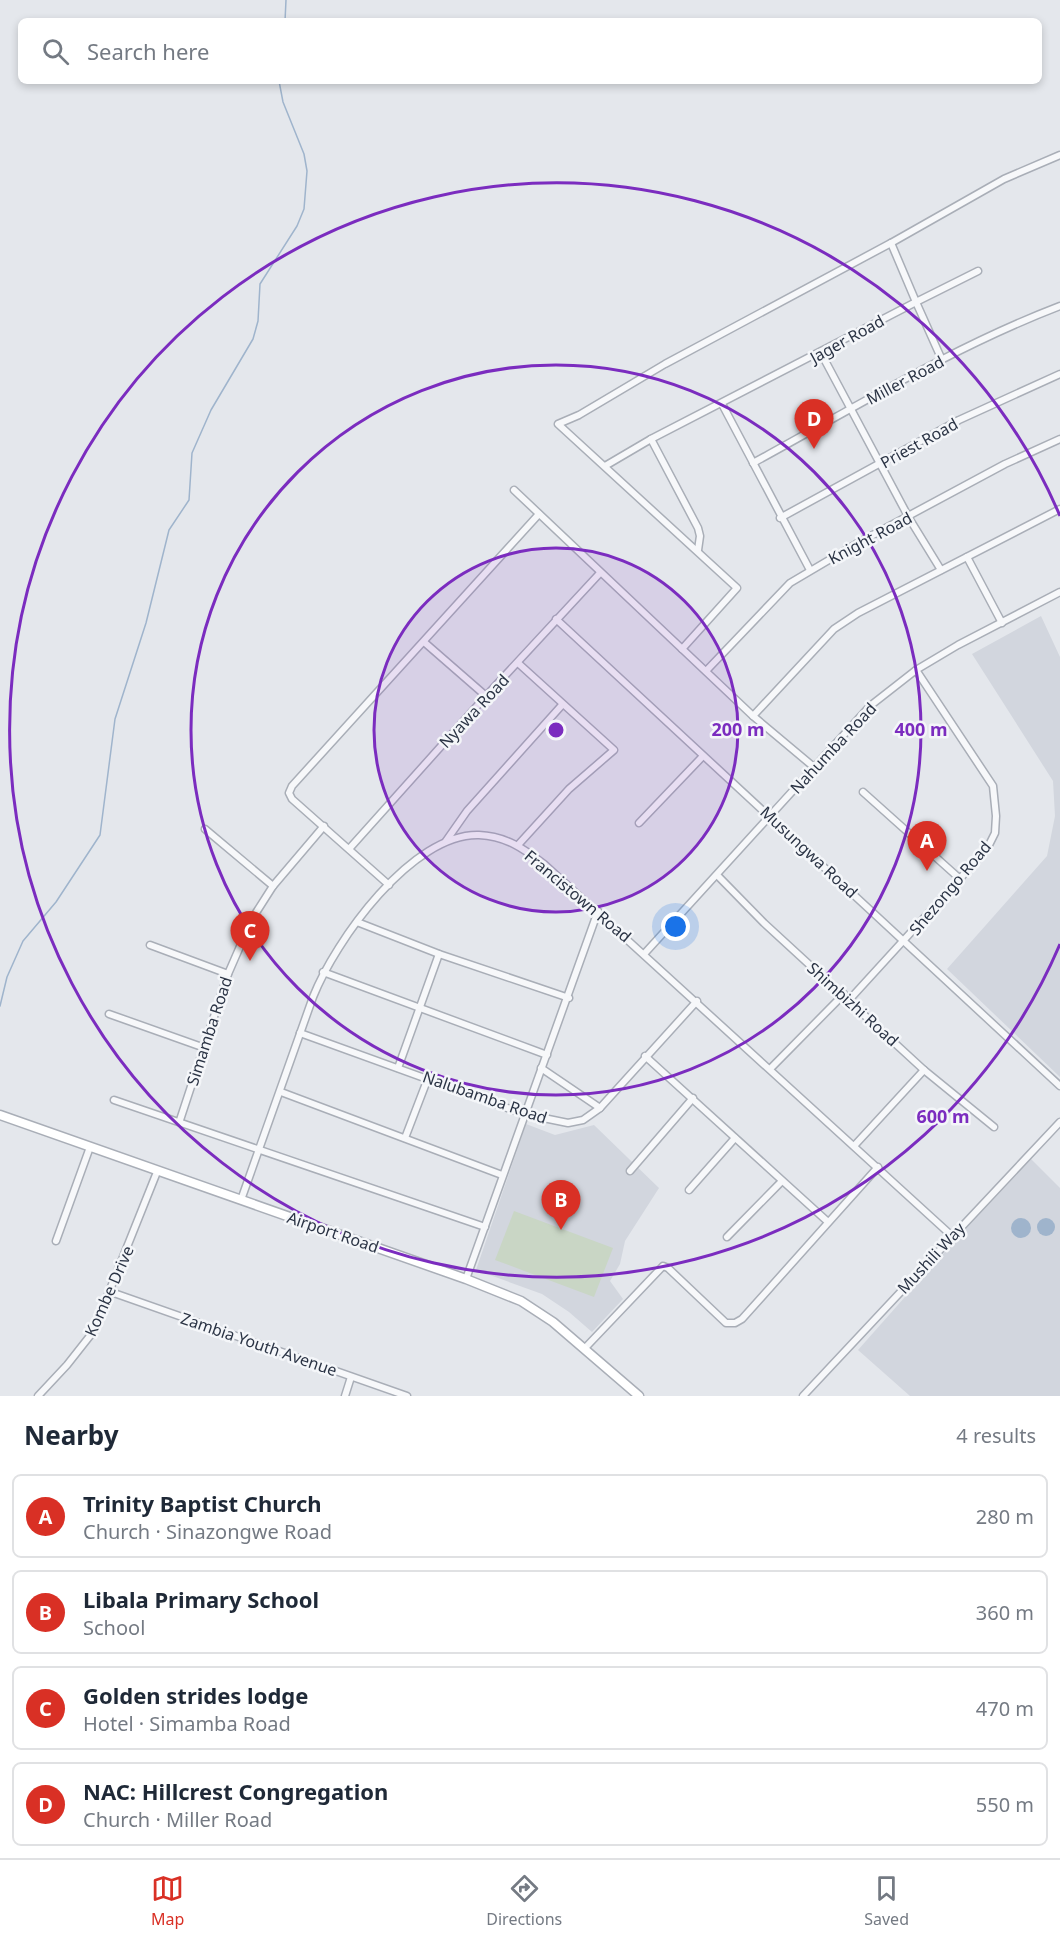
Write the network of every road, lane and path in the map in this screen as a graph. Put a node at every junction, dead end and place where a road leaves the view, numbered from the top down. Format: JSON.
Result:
{"nodes":[{"id":1,"x":1060,"y":155,"type":"edge"},
{"id":2,"x":891,"y":243,"type":"junction"},
{"id":3,"x":978,"y":272,"type":"dead end"},
{"id":4,"x":916,"y":302,"type":"junction"},
{"id":5,"x":1060,"y":306,"type":"edge"},
{"id":6,"x":821,"y":353,"type":"junction"},
{"id":7,"x":942,"y":360,"type":"junction"},
{"id":8,"x":1060,"y":374,"type":"edge"},
{"id":9,"x":722,"y":404,"type":"junction"},
{"id":10,"x":852,"y":409,"type":"junction"},
{"id":11,"x":651,"y":439,"type":"junction"},
{"id":12,"x":1060,"y":439,"type":"edge"},
{"id":13,"x":753,"y":463,"type":"junction"},
{"id":14,"x":881,"y":464,"type":"junction"},
{"id":15,"x":605,"y":466,"type":"junction"},
{"id":16,"x":514,"y":490,"type":"dead end"},
{"id":17,"x":1060,"y":508,"type":"edge"},
{"id":18,"x":539,"y":514,"type":"junction"},
{"id":19,"x":780,"y":518,"type":"junction"},
{"id":20,"x":909,"y":518,"type":"junction"},
{"id":21,"x":698,"y":550,"type":"junction"},
{"id":22,"x":967,"y":557,"type":"junction"},
{"id":23,"x":810,"y":570,"type":"junction"},
{"id":24,"x":941,"y":570,"type":"junction"},
{"id":25,"x":600,"y":573,"type":"junction"},
{"id":26,"x":1060,"y":592,"type":"edge"},
{"id":27,"x":556,"y":619,"type":"junction"},
{"id":28,"x":1002,"y":622,"type":"junction"},
{"id":29,"x":424,"y":642,"type":"junction"},
{"id":30,"x":682,"y":649,"type":"junction"},
{"id":31,"x":518,"y":663,"type":"junction"},
{"id":32,"x":916,"y":670,"type":"junction"},
{"id":33,"x":706,"y":671,"type":"junction"},
{"id":34,"x":486,"y":696,"type":"junction"},
{"id":35,"x":562,"y":705,"type":"junction"},
{"id":36,"x":753,"y":716,"type":"junction"},
{"id":37,"x":703,"y":756,"type":"junction"},
{"id":38,"x":815,"y":768,"type":"junction"},
{"id":39,"x":863,"y":792,"type":"dead end"},
{"id":40,"x":770,"y":816,"type":"junction"},
{"id":41,"x":639,"y":823,"type":"dead end"},
{"id":42,"x":324,"y":826,"type":"junction"},
{"id":43,"x":205,"y":828,"type":"dead end"},
{"id":44,"x":446,"y":841,"type":"junction"},
{"id":45,"x":518,"y":845,"type":"junction"},
{"id":46,"x":349,"y":849,"type":"junction"},
{"id":47,"x":717,"y":875,"type":"junction"},
{"id":48,"x":960,"y":878,"type":"junction"},
{"id":49,"x":389,"y":885,"type":"junction"},
{"id":50,"x":273,"y":886,"type":"junction"},
{"id":51,"x":598,"y":911,"type":"junction"},
{"id":52,"x":357,"y":922,"type":"junction"},
{"id":53,"x":905,"y":940,"type":"junction"},
{"id":54,"x":150,"y":945,"type":"dead end"},
{"id":55,"x":645,"y":953,"type":"junction"},
{"id":56,"x":439,"y":954,"type":"junction"},
{"id":57,"x":323,"y":972,"type":"junction"},
{"id":58,"x":228,"y":974,"type":"junction"},
{"id":59,"x":844,"y":994,"type":"junction"},
{"id":60,"x":569,"y":998,"type":"junction"},
{"id":61,"x":850,"y":999,"type":"junction"},
{"id":62,"x":697,"y":1001,"type":"junction"},
{"id":63,"x":419,"y":1009,"type":"junction"},
{"id":64,"x":109,"y":1014,"type":"dead end"},
{"id":65,"x":300,"y":1033,"type":"junction"},
{"id":66,"x":202,"y":1047,"type":"junction"},
{"id":67,"x":548,"y":1055,"type":"junction"},
{"id":68,"x":645,"y":1056,"type":"junction"},
{"id":69,"x":398,"y":1068,"type":"junction"},
{"id":70,"x":541,"y":1068,"type":"junction"},
{"id":71,"x":770,"y":1069,"type":"junction"},
{"id":72,"x":924,"y":1070,"type":"junction"},
{"id":73,"x":428,"y":1078,"type":"junction"},
{"id":74,"x":1060,"y":1086,"type":"edge"},
{"id":75,"x":281,"y":1092,"type":"junction"},
{"id":76,"x":693,"y":1098,"type":"junction"},
{"id":77,"x":114,"y":1100,"type":"dead end"},
{"id":78,"x":600,"y":1108,"type":"junction"},
{"id":79,"x":524,"y":1114,"type":"junction"},
{"id":80,"x":0,"y":1115,"type":"edge"},
{"id":81,"x":180,"y":1120,"type":"junction"},
{"id":82,"x":1060,"y":1122,"type":"edge"},
{"id":83,"x":994,"y":1127,"type":"dead end"},
{"id":84,"x":405,"y":1138,"type":"junction"},
{"id":85,"x":735,"y":1138,"type":"junction"},
{"id":86,"x":854,"y":1146,"type":"junction"},
{"id":87,"x":90,"y":1147,"type":"junction"},
{"id":88,"x":260,"y":1149,"type":"junction"},
{"id":89,"x":878,"y":1167,"type":"junction"},
{"id":90,"x":630,"y":1171,"type":"dead end"},
{"id":91,"x":157,"y":1172,"type":"junction"},
{"id":92,"x":502,"y":1175,"type":"junction"},
{"id":93,"x":782,"y":1181,"type":"junction"},
{"id":94,"x":689,"y":1190,"type":"dead end"},
{"id":95,"x":241,"y":1200,"type":"junction"},
{"id":96,"x":828,"y":1222,"type":"junction"},
{"id":97,"x":485,"y":1227,"type":"junction"},
{"id":98,"x":952,"y":1236,"type":"junction"},
{"id":99,"x":728,"y":1237,"type":"dead end"},
{"id":100,"x":56,"y":1240,"type":"dead end"},
{"id":101,"x":466,"y":1279,"type":"junction"},
{"id":102,"x":111,"y":1292,"type":"junction"},
{"id":103,"x":586,"y":1347,"type":"junction"},
{"id":104,"x":351,"y":1377,"type":"junction"},
{"id":105,"x":38,"y":1396,"type":"edge"},
{"id":106,"x":345,"y":1396,"type":"edge"},
{"id":107,"x":407,"y":1396,"type":"edge"},
{"id":108,"x":639,"y":1396,"type":"edge"},
{"id":109,"x":803,"y":1396,"type":"edge"}],
"edges":[{"from":1,"to":2,"type":"street"},
{"from":2,"to":4,"type":"street"},
{"from":2,"to":15,"type":"street"},
{"from":3,"to":4,"type":"street","name":"Jager Road"},
{"from":4,"to":6,"type":"street","name":"Jager Road"},
{"from":4,"to":7,"type":"street"},
{"from":5,"to":7,"type":"street","name":"Miller Road"},
{"from":6,"to":9,"type":"street","name":"Jager Road"},
{"from":6,"to":10,"type":"street"},
{"from":7,"to":10,"type":"street","name":"Miller Road"},
{"from":8,"to":14,"type":"street","name":"Priest Road"},
{"from":9,"to":11,"type":"street","name":"Jager Road"},
{"from":9,"to":13,"type":"street"},
{"from":10,"to":13,"type":"street","name":"Miller Road"},
{"from":10,"to":14,"type":"street"},
{"from":11,"to":15,"type":"street","name":"Jager Road"},
{"from":11,"to":21,"type":"street"},
{"from":12,"to":20,"type":"street","name":"Knight Road"},
{"from":13,"to":19,"type":"street"},
{"from":14,"to":19,"type":"street","name":"Priest Road"},
{"from":14,"to":20,"type":"street"},
{"from":15,"to":21,"type":"street"},
{"from":16,"to":18,"type":"street"},
{"from":17,"to":22,"type":"street"},
{"from":18,"to":25,"type":"street"},
{"from":18,"to":29,"type":"street"},
{"from":19,"to":23,"type":"street"},
{"from":20,"to":23,"type":"street","name":"Knight Road"},
{"from":20,"to":24,"type":"street"},
{"from":21,"to":30,"type":"street"},
{"from":22,"to":24,"type":"street"},
{"from":22,"to":28,"type":"street"},
{"from":23,"to":33,"type":"street","name":"Knight Road"},
{"from":24,"to":36,"type":"street"},
{"from":25,"to":27,"type":"street","name":"Nyawa Road"},
{"from":25,"to":30,"type":"street"},
{"from":26,"to":28,"type":"street","name":"Nahumba Road"},
{"from":27,"to":31,"type":"street","name":"Nyawa Road"},
{"from":27,"to":37,"type":"street","name":"Musungwa Road"},
{"from":28,"to":32,"type":"street","name":"Nahumba Road"},
{"from":29,"to":34,"type":"street"},
{"from":29,"to":42,"type":"street"},
{"from":30,"to":33,"type":"street"},
{"from":31,"to":34,"type":"street","name":"Nyawa Road"},
{"from":31,"to":35,"type":"street"},
{"from":32,"to":38,"type":"street","name":"Nahumba Road"},
{"from":32,"to":48,"type":"street","name":"Shezongo Road"},
{"from":33,"to":36,"type":"street"},
{"from":34,"to":46,"type":"street","name":"Nyawa Road"},
{"from":35,"to":44,"type":"street"},
{"from":35,"to":45,"type":"street"},
{"from":36,"to":38,"type":"street"},
{"from":37,"to":40,"type":"street","name":"Musungwa Road"},
{"from":37,"to":41,"type":"street"},
{"from":38,"to":40,"type":"street","name":"Nahumba Road"},
{"from":39,"to":48,"type":"street"},
{"from":40,"to":47,"type":"street","name":"Nahumba Road"},
{"from":40,"to":53,"type":"street","name":"Musungwa Road"},
{"from":42,"to":46,"type":"street"},
{"from":42,"to":50,"type":"street","name":"Simamba Road"},
{"from":43,"to":50,"type":"street"},
{"from":44,"to":45,"type":"street","name":"Francistown Road"},
{"from":44,"to":49,"type":"street","name":"Francistown Road"},
{"from":45,"to":51,"type":"street","name":"Francistown Road"},
{"from":46,"to":49,"type":"street"},
{"from":47,"to":55,"type":"street","name":"Nahumba Road"},
{"from":47,"to":59,"type":"street","name":"Shimbizhi Road"},
{"from":48,"to":53,"type":"street","name":"Shezongo Road"},
{"from":49,"to":52,"type":"street","name":"Francistown Road"},
{"from":50,"to":58,"type":"street","name":"Simamba Road"},
{"from":51,"to":55,"type":"street","name":"Francistown Road"},
{"from":51,"to":60,"type":"street"},
{"from":52,"to":56,"type":"street"},
{"from":52,"to":57,"type":"street","name":"Francistown Road"},
{"from":53,"to":61,"type":"street","name":"Shezongo Road"},
{"from":53,"to":74,"type":"street","name":"Musungwa Road"},
{"from":54,"to":58,"type":"street"},
{"from":55,"to":62,"type":"street","name":"Francistown Road"},
{"from":56,"to":60,"type":"street"},
{"from":56,"to":63,"type":"street"},
{"from":57,"to":63,"type":"street"},
{"from":57,"to":65,"type":"street","name":"Francistown Road"},
{"from":58,"to":66,"type":"street","name":"Simamba Road"},
{"from":59,"to":61,"type":"street","name":"Shimbizhi Road"},
{"from":59,"to":71,"type":"street"},
{"from":60,"to":67,"type":"street"},
{"from":61,"to":72,"type":"street","name":"Shimbizhi Road"},
{"from":62,"to":68,"type":"street","name":"Nalubamba Road"},
{"from":62,"to":71,"type":"street","name":"Francistown Road"},
{"from":63,"to":67,"type":"street"},
{"from":63,"to":69,"type":"street"},
{"from":64,"to":66,"type":"street"},
{"from":65,"to":69,"type":"street","name":"Nalubamba Road"},
{"from":65,"to":75,"type":"street","name":"Francistown Road"},
{"from":66,"to":81,"type":"street","name":"Simamba Road"},
{"from":67,"to":70,"type":"street"},
{"from":68,"to":76,"type":"street"},
{"from":68,"to":78,"type":"street","name":"Nalubamba Road"},
{"from":69,"to":73,"type":"street","name":"Nalubamba Road"},
{"from":70,"to":78,"type":"street"},
{"from":70,"to":79,"type":"street"},
{"from":71,"to":86,"type":"street","name":"Francistown Road"},
{"from":72,"to":83,"type":"street","name":"Shimbizhi Road"},
{"from":72,"to":86,"type":"street"},
{"from":73,"to":79,"type":"street","name":"Nalubamba Road"},
{"from":73,"to":84,"type":"street"},
{"from":75,"to":84,"type":"street"},
{"from":75,"to":88,"type":"street","name":"Francistown Road"},
{"from":76,"to":85,"type":"street"},
{"from":76,"to":90,"type":"street"},
{"from":77,"to":81,"type":"street"},
{"from":78,"to":79,"type":"street","name":"Nalubamba Road"},
{"from":79,"to":92,"type":"street"},
{"from":80,"to":87,"type":"street","name":"Airport Road"},
{"from":81,"to":88,"type":"street"},
{"from":82,"to":98,"type":"street","name":"Mushili Way"},
{"from":84,"to":92,"type":"street"},
{"from":85,"to":93,"type":"street"},
{"from":85,"to":94,"type":"street"},
{"from":86,"to":89,"type":"street","name":"Francistown Road"},
{"from":87,"to":91,"type":"street","name":"Airport Road"},
{"from":87,"to":100,"type":"street"},
{"from":88,"to":95,"type":"street","name":"Francistown Road"},
{"from":88,"to":97,"type":"street"},
{"from":89,"to":96,"type":"street"},
{"from":89,"to":98,"type":"street","name":"Francistown Road"},
{"from":91,"to":95,"type":"street","name":"Airport Road"},
{"from":91,"to":102,"type":"street","name":"Kombe Drive"},
{"from":92,"to":97,"type":"street"},
{"from":93,"to":96,"type":"street"},
{"from":93,"to":99,"type":"street"},
{"from":95,"to":101,"type":"street","name":"Airport Road"},
{"from":96,"to":103,"type":"street"},
{"from":97,"to":101,"type":"street"},
{"from":98,"to":109,"type":"street","name":"Mushili Way"},
{"from":101,"to":103,"type":"street","name":"Airport Road"},
{"from":102,"to":104,"type":"street","name":"Zambia Youth Avenue"},
{"from":102,"to":105,"type":"street","name":"Kombe Drive"},
{"from":103,"to":108,"type":"street","name":"Airport Road"},
{"from":104,"to":106,"type":"street"},
{"from":104,"to":107,"type":"street","name":"Zambia Youth Avenue"}]}
